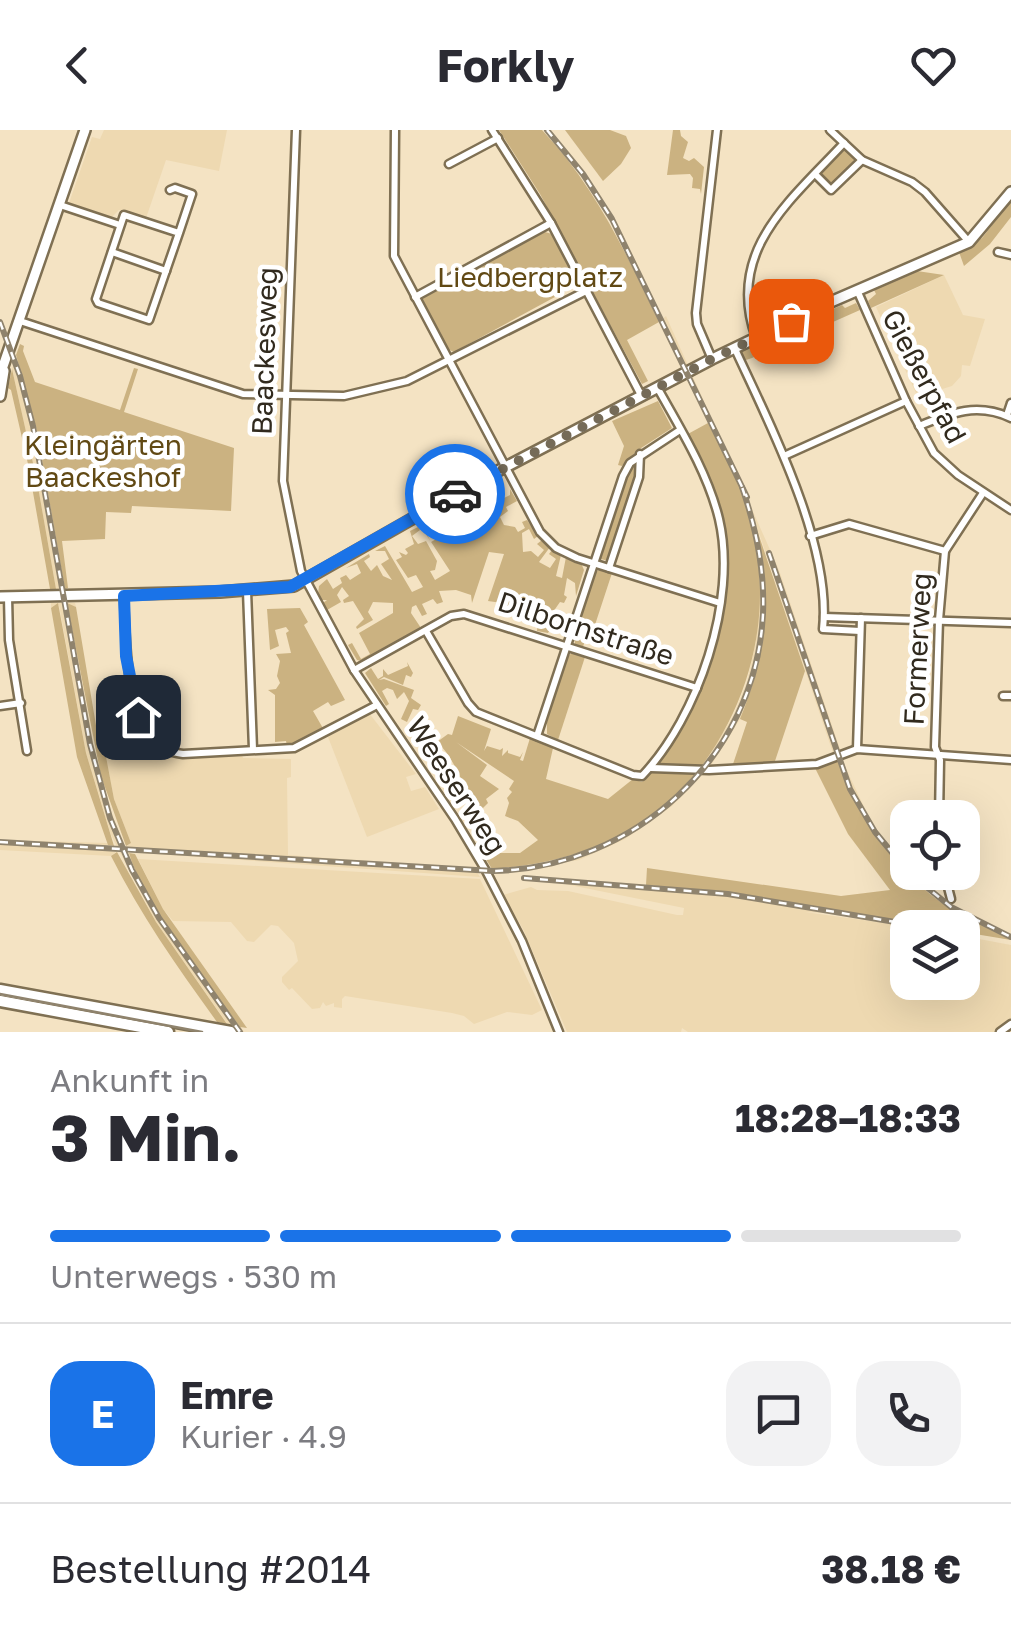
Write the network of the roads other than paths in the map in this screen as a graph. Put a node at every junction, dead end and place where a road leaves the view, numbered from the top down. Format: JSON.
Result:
{"nodes":[{"id":1,"x":84,"y":130,"type":"edge"},
{"id":2,"x":296,"y":130,"type":"edge"},
{"id":3,"x":395,"y":130,"type":"edge"},
{"id":4,"x":492,"y":130,"type":"edge"},
{"id":5,"x":717,"y":130,"type":"edge"},
{"id":6,"x":830,"y":130,"type":"edge"},
{"id":7,"x":498,"y":138,"type":"junction"},
{"id":8,"x":844,"y":143,"type":"junction"},
{"id":9,"x":862,"y":160,"type":"junction"},
{"id":10,"x":450,"y":164,"type":"dead end"},
{"id":11,"x":815,"y":174,"type":"junction"},
{"id":12,"x":170,"y":190,"type":"dead end"},
{"id":13,"x":1011,"y":192,"type":"edge"},
{"id":14,"x":60,"y":205,"type":"junction"},
{"id":15,"x":551,"y":224,"type":"junction"},
{"id":16,"x":120,"y":225,"type":"junction"},
{"id":17,"x":179,"y":233,"type":"junction"},
{"id":18,"x":969,"y":242,"type":"junction"},
{"id":19,"x":112,"y":252,"type":"junction"},
{"id":20,"x":998,"y":252,"type":"dead end"},
{"id":21,"x":1011,"y":256,"type":"edge"},
{"id":22,"x":166,"y":271,"type":"junction"},
{"id":23,"x":588,"y":290,"type":"junction"},
{"id":24,"x":857,"y":290,"type":"junction"},
{"id":25,"x":414,"y":297,"type":"junction"},
{"id":26,"x":20,"y":321,"type":"junction"},
{"id":27,"x":756,"y":338,"type":"junction"},
{"id":28,"x":735,"y":349,"type":"junction"},
{"id":29,"x":712,"y":359,"type":"junction"},
{"id":30,"x":449,"y":362,"type":"junction"},
{"id":31,"x":2,"y":371,"type":"edge"},
{"id":32,"x":658,"y":387,"type":"junction"},
{"id":33,"x":0,"y":392,"type":"edge"},
{"id":34,"x":641,"y":396,"type":"junction"},
{"id":35,"x":286,"y":397,"type":"junction"},
{"id":36,"x":906,"y":401,"type":"junction"},
{"id":37,"x":1011,"y":404,"type":"edge"},
{"id":38,"x":1009,"y":417,"type":"edge"},
{"id":39,"x":919,"y":426,"type":"junction"},
{"id":40,"x":680,"y":430,"type":"junction"},
{"id":41,"x":640,"y":454,"type":"junction"},
{"id":42,"x":784,"y":456,"type":"junction"},
{"id":43,"x":504,"y":468,"type":"junction"},
{"id":44,"x":983,"y":493,"type":"junction"},
{"id":45,"x":1011,"y":510,"type":"edge"},
{"id":46,"x":810,"y":536,"type":"junction"},
{"id":47,"x":946,"y":551,"type":"junction"},
{"id":48,"x":593,"y":564,"type":"junction"},
{"id":49,"x":609,"y":568,"type":"junction"},
{"id":50,"x":303,"y":576,"type":"junction"},
{"id":51,"x":248,"y":590,"type":"junction"},
{"id":52,"x":124,"y":596,"type":"junction"},
{"id":53,"x":4,"y":597,"type":"edge"},
{"id":54,"x":720,"y":603,"type":"junction"},
{"id":55,"x":824,"y":617,"type":"junction"},
{"id":56,"x":860,"y":618,"type":"junction"},
{"id":57,"x":939,"y":620,"type":"junction"},
{"id":58,"x":1011,"y":623,"type":"edge"},
{"id":59,"x":860,"y":630,"type":"junction"},
{"id":60,"x":426,"y":631,"type":"junction"},
{"id":61,"x":566,"y":646,"type":"junction"},
{"id":62,"x":354,"y":670,"type":"junction"},
{"id":63,"x":697,"y":688,"type":"junction"},
{"id":64,"x":21,"y":703,"type":"junction"},
{"id":65,"x":377,"y":705,"type":"junction"},
{"id":66,"x":0,"y":706,"type":"edge"},
{"id":67,"x":537,"y":736,"type":"junction"},
{"id":68,"x":857,"y":748,"type":"junction"},
{"id":69,"x":253,"y":750,"type":"junction"},
{"id":70,"x":28,"y":751,"type":"dead end"},
{"id":71,"x":938,"y":755,"type":"junction"},
{"id":72,"x":1011,"y":760,"type":"edge"},
{"id":73,"x":650,"y":768,"type":"junction"},
{"id":74,"x":939,"y":800,"type":"edge"},
{"id":75,"x":949,"y":890,"type":"edge"},
{"id":76,"x":952,"y":899,"type":"dead end"},
{"id":77,"x":0,"y":990,"type":"edge"},
{"id":78,"x":0,"y":1000,"type":"edge"},
{"id":79,"x":1011,"y":1024,"type":"edge"},
{"id":80,"x":168,"y":1032,"type":"edge"},
{"id":81,"x":231,"y":1032,"type":"edge"},
{"id":82,"x":559,"y":1032,"type":"edge"},
{"id":83,"x":1000,"y":1032,"type":"edge"}],
"edges":[{"from":1,"to":14,"type":"street"},
{"from":2,"to":35,"type":"street","name":"Baackesweg"},
{"from":3,"to":25,"type":"street"},
{"from":4,"to":7,"type":"street"},
{"from":5,"to":29,"type":"street"},
{"from":6,"to":8,"type":"street"},
{"from":7,"to":10,"type":"street"},
{"from":7,"to":15,"type":"street"},
{"from":8,"to":9,"type":"street"},
{"from":8,"to":11,"type":"street"},
{"from":9,"to":11,"type":"street"},
{"from":9,"to":18,"type":"street"},
{"from":11,"to":27,"type":"street"},
{"from":12,"to":17,"type":"street"},
{"from":13,"to":18,"type":"street"},
{"from":14,"to":16,"type":"street"},
{"from":14,"to":26,"type":"street"},
{"from":15,"to":23,"type":"street"},
{"from":15,"to":25,"type":"street"},
{"from":16,"to":17,"type":"street"},
{"from":16,"to":19,"type":"street"},
{"from":17,"to":22,"type":"street"},
{"from":18,"to":24,"type":"street"},
{"from":19,"to":22,"type":"street"},
{"from":19,"to":22,"type":"street"},
{"from":20,"to":21,"type":"street"},
{"from":23,"to":30,"type":"street"},
{"from":23,"to":34,"type":"street"},
{"from":24,"to":27,"type":"street"},
{"from":24,"to":36,"type":"street","name":"Gießerpfad"},
{"from":25,"to":30,"type":"street"},
{"from":26,"to":31,"type":"street"},
{"from":26,"to":35,"type":"street"},
{"from":27,"to":28,"type":"street"},
{"from":28,"to":29,"type":"street"},
{"from":28,"to":42,"type":"street"},
{"from":29,"to":32,"type":"street"},
{"from":30,"to":35,"type":"street"},
{"from":30,"to":43,"type":"street"},
{"from":31,"to":33,"type":"street"},
{"from":32,"to":34,"type":"street"},
{"from":32,"to":40,"type":"street"},
{"from":34,"to":43,"type":"street"},
{"from":35,"to":50,"type":"street","name":"Baackesweg"},
{"from":36,"to":39,"type":"street","name":"Gießerpfad"},
{"from":36,"to":42,"type":"street"},
{"from":37,"to":38,"type":"street"},
{"from":38,"to":39,"type":"street"},
{"from":39,"to":44,"type":"street","name":"Gießerpfad"},
{"from":40,"to":41,"type":"street"},
{"from":40,"to":54,"type":"street"},
{"from":41,"to":48,"type":"street"},
{"from":41,"to":49,"type":"street"},
{"from":42,"to":46,"type":"street"},
{"from":43,"to":48,"type":"street"},
{"from":43,"to":50,"type":"street"},
{"from":44,"to":45,"type":"street","name":"Gießerpfad"},
{"from":44,"to":47,"type":"street","name":"Formerweg"},
{"from":46,"to":47,"type":"street"},
{"from":46,"to":55,"type":"street"},
{"from":47,"to":57,"type":"street","name":"Formerweg"},
{"from":48,"to":49,"type":"street"},
{"from":48,"to":61,"type":"street"},
{"from":49,"to":54,"type":"street"},
{"from":50,"to":51,"type":"street"},
{"from":50,"to":62,"type":"street","name":"Weeserweg"},
{"from":51,"to":52,"type":"street"},
{"from":51,"to":69,"type":"street"},
{"from":52,"to":53,"type":"street"},
{"from":52,"to":69,"type":"street"},
{"from":53,"to":64,"type":"street"},
{"from":54,"to":63,"type":"street"},
{"from":55,"to":56,"type":"street"},
{"from":55,"to":59,"type":"street"},
{"from":56,"to":57,"type":"street"},
{"from":56,"to":59,"type":"street"},
{"from":57,"to":58,"type":"street"},
{"from":57,"to":71,"type":"street","name":"Formerweg"},
{"from":59,"to":68,"type":"street"},
{"from":60,"to":61,"type":"street","name":"Dilbornstraße"},
{"from":60,"to":62,"type":"street","name":"Dilbornstraße"},
{"from":60,"to":67,"type":"street"},
{"from":61,"to":63,"type":"street","name":"Dilbornstraße"},
{"from":61,"to":67,"type":"street"},
{"from":62,"to":65,"type":"street","name":"Weeserweg"},
{"from":63,"to":73,"type":"street"},
{"from":64,"to":66,"type":"street"},
{"from":64,"to":70,"type":"street"},
{"from":65,"to":69,"type":"street"},
{"from":65,"to":82,"type":"street","name":"Weeserweg"},
{"from":67,"to":73,"type":"street"},
{"from":68,"to":71,"type":"street"},
{"from":68,"to":73,"type":"street"},
{"from":71,"to":72,"type":"street"},
{"from":71,"to":74,"type":"street","name":"Formerweg"},
{"from":75,"to":76,"type":"street"},
{"from":77,"to":81,"type":"main road"},
{"from":78,"to":80,"type":"main road"},
{"from":79,"to":83,"type":"street"}]}
